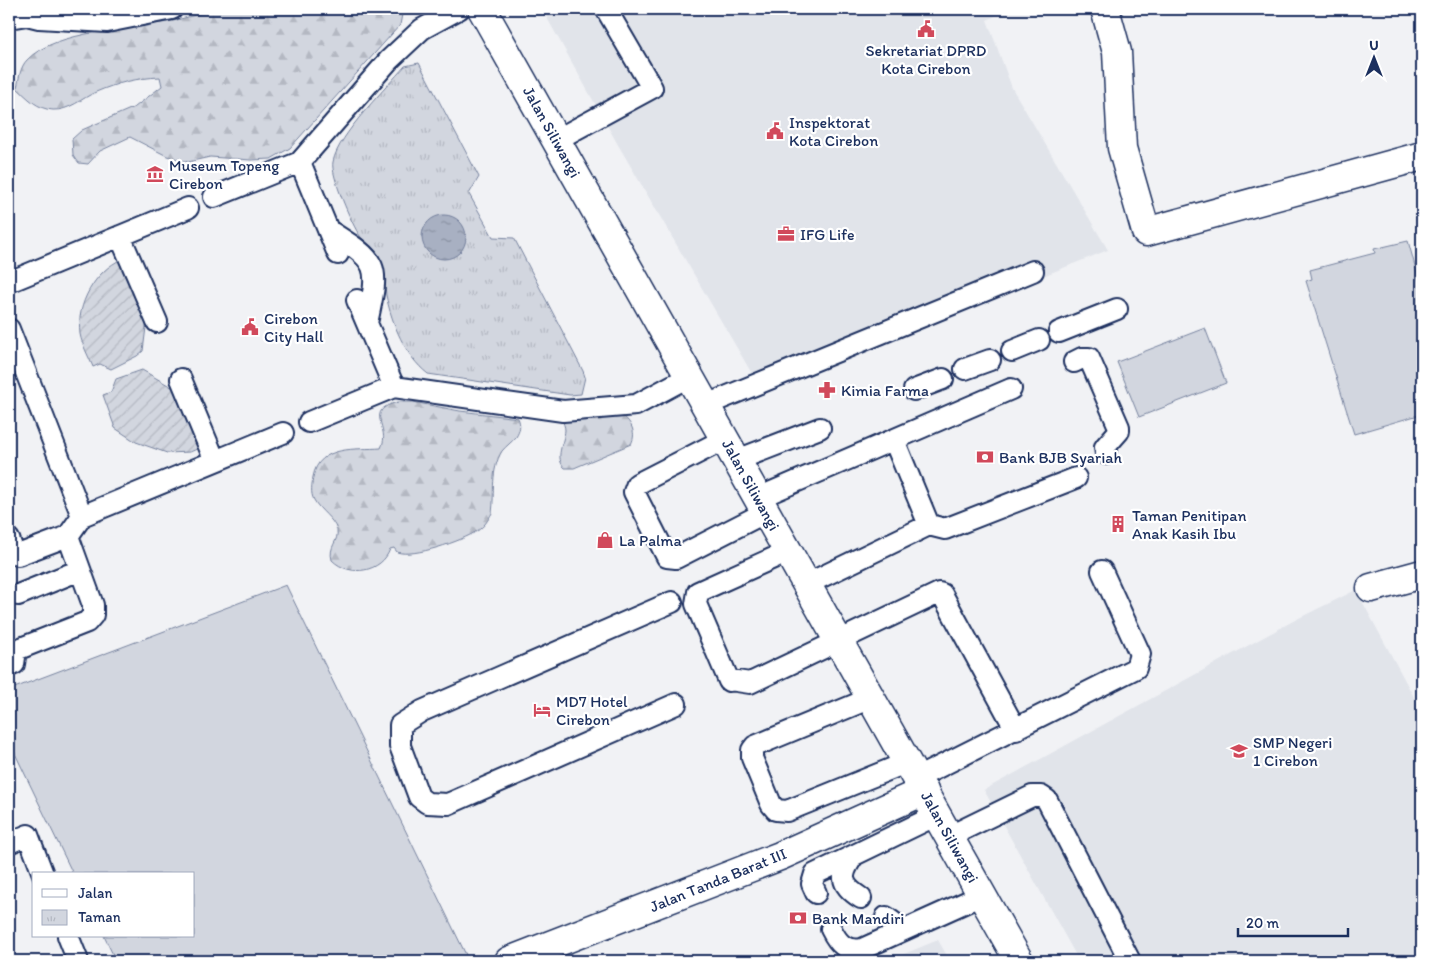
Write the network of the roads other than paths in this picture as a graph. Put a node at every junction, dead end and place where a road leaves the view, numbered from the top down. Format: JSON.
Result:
{"nodes":[{"id":1,"x":172,"y":9,"type":"edge"},
{"id":2,"x":459,"y":9,"type":"edge"},
{"id":3,"x":482,"y":9,"type":"edge"},
{"id":4,"x":606,"y":9,"type":"edge"},
{"id":5,"x":1105,"y":9,"type":"edge"},
{"id":6,"x":9,"y":18,"type":"edge"},
{"id":7,"x":556,"y":140,"type":"junction"},
{"id":8,"x":1422,"y":156,"type":"edge"},
{"id":9,"x":300,"y":162,"type":"junction"},
{"id":10,"x":214,"y":197,"type":"dead end"},
{"id":11,"x":188,"y":208,"type":"dead end"},
{"id":12,"x":328,"y":230,"type":"junction"},
{"id":13,"x":120,"y":236,"type":"junction"},
{"id":14,"x":338,"y":254,"type":"dead end"},
{"id":15,"x":1033,"y":271,"type":"dead end"},
{"id":16,"x":9,"y":282,"type":"edge"},
{"id":17,"x":357,"y":300,"type":"dead end"},
{"id":18,"x":1117,"y":309,"type":"dead end"},
{"id":19,"x":157,"y":322,"type":"dead end"},
{"id":20,"x":367,"y":323,"type":"junction"},
{"id":21,"x":9,"y":329,"type":"edge"},
{"id":22,"x":1059,"y":332,"type":"dead end"},
{"id":23,"x":1039,"y":340,"type":"dead end"},
{"id":24,"x":1012,"y":351,"type":"dead end"},
{"id":25,"x":990,"y":360,"type":"dead end"},
{"id":26,"x":1074,"y":362,"type":"dead end"},
{"id":27,"x":965,"y":369,"type":"dead end"},
{"id":28,"x":690,"y":376,"type":"junction"},
{"id":29,"x":943,"y":378,"type":"dead end"},
{"id":30,"x":181,"y":379,"type":"dead end"},
{"id":31,"x":394,"y":387,"type":"junction"},
{"id":32,"x":1011,"y":389,"type":"dead end"},
{"id":33,"x":914,"y":390,"type":"dead end"},
{"id":34,"x":706,"y":405,"type":"junction"},
{"id":35,"x":309,"y":422,"type":"dead end"},
{"id":36,"x":820,"y":428,"type":"dead end"},
{"id":37,"x":283,"y":433,"type":"dead end"},
{"id":38,"x":894,"y":440,"type":"junction"},
{"id":39,"x":731,"y":450,"type":"junction"},
{"id":40,"x":1106,"y":454,"type":"dead end"},
{"id":41,"x":215,"y":461,"type":"junction"},
{"id":42,"x":1076,"y":478,"type":"dead end"},
{"id":43,"x":762,"y":505,"type":"junction"},
{"id":44,"x":82,"y":516,"type":"junction"},
{"id":45,"x":929,"y":525,"type":"junction"},
{"id":46,"x":68,"y":536,"type":"junction"},
{"id":47,"x":9,"y":539,"type":"edge"},
{"id":48,"x":789,"y":551,"type":"junction"},
{"id":49,"x":80,"y":570,"type":"junction"},
{"id":50,"x":1102,"y":571,"type":"dead end"},
{"id":51,"x":1422,"y":574,"type":"edge"},
{"id":52,"x":807,"y":584,"type":"junction"},
{"id":53,"x":1371,"y":588,"type":"dead end"},
{"id":54,"x":18,"y":595,"type":"dead end"},
{"id":55,"x":672,"y":602,"type":"dead end"},
{"id":56,"x":839,"y":640,"type":"junction"},
{"id":57,"x":9,"y":666,"type":"edge"},
{"id":58,"x":871,"y":698,"type":"junction"},
{"id":59,"x":676,"y":704,"type":"dead end"},
{"id":60,"x":1016,"y":730,"type":"junction"},
{"id":61,"x":916,"y":777,"type":"junction"},
{"id":62,"x":944,"y":825,"type":"junction"},
{"id":63,"x":9,"y":843,"type":"edge"},
{"id":64,"x":854,"y":855,"type":"junction"},
{"id":65,"x":42,"y":872,"type":"edge"},
{"id":66,"x":816,"y":893,"type":"dead end"},
{"id":67,"x":982,"y":895,"type":"junction"},
{"id":68,"x":861,"y":898,"type":"dead end"},
{"id":69,"x":886,"y":917,"type":"dead end"},
{"id":70,"x":831,"y":929,"type":"dead end"},
{"id":71,"x":904,"y":930,"type":"junction"},
{"id":72,"x":69,"y":938,"type":"edge"},
{"id":73,"x":78,"y":961,"type":"edge"},
{"id":74,"x":509,"y":961,"type":"edge"},
{"id":75,"x":1019,"y":961,"type":"edge"},
{"id":76,"x":1130,"y":961,"type":"edge"}],
"edges":[{"from":1,"to":6,"type":"lane"},
{"from":2,"to":9,"type":"lane"},
{"from":3,"to":7,"type":"main road","name":"Jalan Siliwangi"},
{"from":4,"to":7,"type":"lane"},
{"from":5,"to":8,"type":"main road"},
{"from":7,"to":28,"type":"main road","name":"Jalan Siliwangi"},
{"from":9,"to":10,"type":"lane"},
{"from":9,"to":12,"type":"lane"},
{"from":11,"to":13,"type":"lane"},
{"from":12,"to":14,"type":"lane"},
{"from":12,"to":20,"type":"lane"},
{"from":13,"to":16,"type":"lane"},
{"from":13,"to":19,"type":"lane"},
{"from":15,"to":34,"type":"lane"},
{"from":17,"to":20,"type":"lane"},
{"from":18,"to":22,"type":"lane"},
{"from":20,"to":31,"type":"lane"},
{"from":21,"to":44,"type":"lane"},
{"from":23,"to":24,"type":"lane"},
{"from":25,"to":27,"type":"lane"},
{"from":26,"to":40,"type":"lane"},
{"from":28,"to":31,"type":"lane"},
{"from":28,"to":34,"type":"main road","name":"Jalan Siliwangi"},
{"from":29,"to":33,"type":"lane"},
{"from":30,"to":41,"type":"lane"},
{"from":31,"to":35,"type":"lane"},
{"from":32,"to":38,"type":"lane"},
{"from":34,"to":39,"type":"main road","name":"Jalan Siliwangi"},
{"from":36,"to":39,"type":"lane"},
{"from":37,"to":41,"type":"lane"},
{"from":38,"to":43,"type":"lane"},
{"from":38,"to":45,"type":"lane"},
{"from":39,"to":43,"type":"main road","name":"Jalan Siliwangi"},
{"from":39,"to":43,"type":"lane"},
{"from":41,"to":44,"type":"lane"},
{"from":42,"to":45,"type":"lane"},
{"from":43,"to":48,"type":"main road","name":"Jalan Siliwangi"},
{"from":44,"to":46,"type":"lane"},
{"from":45,"to":52,"type":"lane"},
{"from":46,"to":47,"type":"lane"},
{"from":46,"to":49,"type":"lane"},
{"from":48,"to":52,"type":"main road","name":"Jalan Siliwangi"},
{"from":48,"to":56,"type":"lane"},
{"from":49,"to":54,"type":"lane"},
{"from":49,"to":57,"type":"lane"},
{"from":50,"to":60,"type":"lane"},
{"from":51,"to":53,"type":"main road"},
{"from":52,"to":56,"type":"main road","name":"Jalan Siliwangi"},
{"from":55,"to":59,"type":"lane"},
{"from":56,"to":58,"type":"main road","name":"Jalan Siliwangi"},
{"from":56,"to":60,"type":"lane"},
{"from":58,"to":61,"type":"main road","name":"Jalan Siliwangi"},
{"from":58,"to":61,"type":"lane"},
{"from":60,"to":61,"type":"lane"},
{"from":61,"to":62,"type":"main road","name":"Jalan Siliwangi"},
{"from":61,"to":74,"type":"main road","name":"Jalan Tanda Barat III"},
{"from":62,"to":64,"type":"lane"},
{"from":62,"to":67,"type":"main road","name":"Jalan Siliwangi"},
{"from":62,"to":76,"type":"lane"},
{"from":63,"to":65,"type":"lane"},
{"from":64,"to":66,"type":"lane"},
{"from":64,"to":68,"type":"lane"},
{"from":67,"to":71,"type":"lane"},
{"from":67,"to":75,"type":"main road","name":"Jalan Siliwangi"},
{"from":69,"to":71,"type":"lane"},
{"from":70,"to":71,"type":"lane"},
{"from":72,"to":73,"type":"lane"}]}
